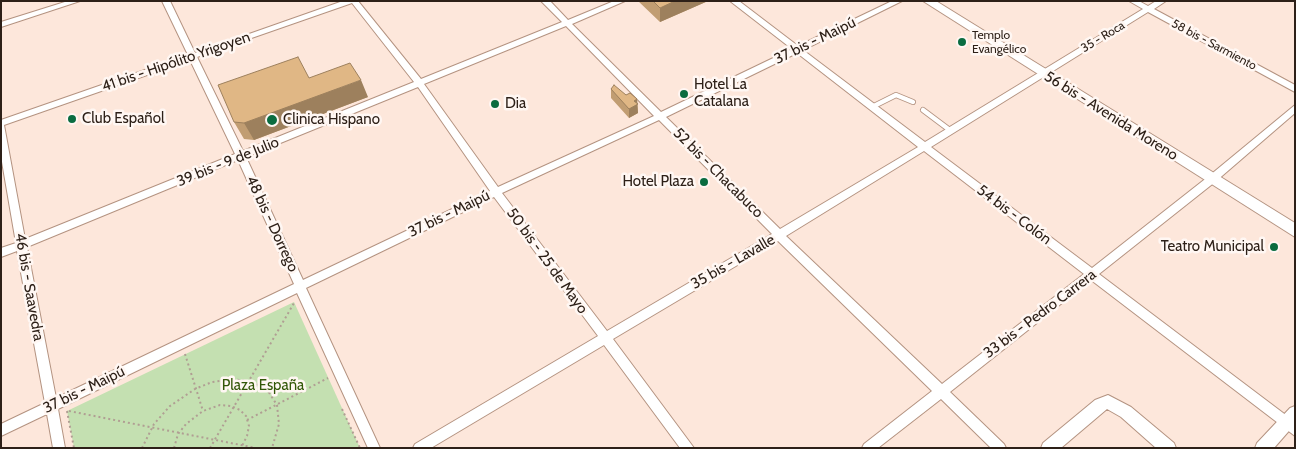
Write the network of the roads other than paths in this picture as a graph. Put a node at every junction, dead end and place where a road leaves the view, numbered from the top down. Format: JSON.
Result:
{"nodes":[{"id":1,"x":76,"y":1,"type":"edge"},
{"id":2,"x":166,"y":1,"type":"edge"},
{"id":3,"x":352,"y":1,"type":"edge"},
{"id":4,"x":545,"y":1,"type":"edge"},
{"id":5,"x":620,"y":1,"type":"edge"},
{"id":6,"x":734,"y":1,"type":"edge"},
{"id":7,"x":898,"y":1,"type":"edge"},
{"id":8,"x":928,"y":1,"type":"edge"},
{"id":9,"x":943,"y":1,"type":"edge"},
{"id":10,"x":1133,"y":1,"type":"edge"},
{"id":11,"x":1162,"y":1,"type":"edge"},
{"id":12,"x":1149,"y":10,"type":"junction"},
{"id":13,"x":567,"y":23,"type":"junction"},
{"id":14,"x":1,"y":24,"type":"edge"},
{"id":15,"x":796,"y":49,"type":"junction"},
{"id":16,"x":191,"y":56,"type":"junction"},
{"id":17,"x":1048,"y":71,"type":"junction"},
{"id":18,"x":420,"y":84,"type":"junction"},
{"id":19,"x":1295,"y":89,"type":"edge"},
{"id":20,"x":913,"y":102,"type":"dead end"},
{"id":21,"x":872,"y":107,"type":"junction"},
{"id":22,"x":1295,"y":108,"type":"edge"},
{"id":23,"x":923,"y":110,"type":"dead end"},
{"id":24,"x":661,"y":116,"type":"junction"},
{"id":25,"x":1,"y":125,"type":"edge"},
{"id":26,"x":951,"y":130,"type":"junction"},
{"id":27,"x":924,"y":146,"type":"junction"},
{"id":28,"x":241,"y":157,"type":"junction"},
{"id":29,"x":1216,"y":175,"type":"junction"},
{"id":30,"x":496,"y":192,"type":"junction"},
{"id":31,"x":1295,"y":219,"type":"edge"},
{"id":32,"x":1295,"y":231,"type":"edge"},
{"id":33,"x":779,"y":235,"type":"junction"},
{"id":34,"x":21,"y":245,"type":"junction"},
{"id":35,"x":1,"y":253,"type":"edge"},
{"id":36,"x":1092,"y":274,"type":"junction"},
{"id":37,"x":300,"y":286,"type":"junction"},
{"id":38,"x":603,"y":338,"type":"junction"},
{"id":39,"x":942,"y":389,"type":"junction"},
{"id":40,"x":51,"y":406,"type":"junction"},
{"id":41,"x":1292,"y":422,"type":"edge"},
{"id":42,"x":1,"y":430,"type":"edge"},
{"id":43,"x":58,"y":448,"type":"edge"},
{"id":44,"x":374,"y":448,"type":"edge"},
{"id":45,"x":419,"y":448,"type":"edge"},
{"id":46,"x":688,"y":448,"type":"edge"},
{"id":47,"x":868,"y":448,"type":"edge"},
{"id":48,"x":1000,"y":448,"type":"edge"},
{"id":49,"x":1049,"y":448,"type":"edge"},
{"id":50,"x":1168,"y":448,"type":"edge"},
{"id":51,"x":1263,"y":448,"type":"edge"}],
"edges":[{"from":1,"to":14,"type":"street"},
{"from":2,"to":16,"type":"street","name":"48 bis - Dorrego"},
{"from":3,"to":16,"type":"street","name":"41 bis - Hipólito Yrigoyen"},
{"from":3,"to":18,"type":"street","name":"50 bis - 25 de Mayo"},
{"from":4,"to":13,"type":"street","name":"52 bis - Chacabuco"},
{"from":5,"to":13,"type":"street","name":"39 bis - 9 de Julio"},
{"from":6,"to":15,"type":"street","name":"54 bis - Colón"},
{"from":7,"to":15,"type":"street","name":"37 bis - Maipú"},
{"from":8,"to":17,"type":"main road","name":"56 bis - Avenida Moreno"},
{"from":9,"to":17,"type":"main road","name":"56 bis - Avenida Moreno"},
{"from":10,"to":12,"type":"street","name":"58 bis - Sarmiento"},
{"from":11,"to":12,"type":"street","name":"35 - Roca"},
{"from":12,"to":17,"type":"street","name":"35 - Roca"},
{"from":12,"to":19,"type":"street","name":"58 bis - Sarmiento"},
{"from":13,"to":18,"type":"street","name":"39 bis - 9 de Julio"},
{"from":13,"to":24,"type":"street","name":"52 bis - Chacabuco"},
{"from":15,"to":21,"type":"street","name":"54 bis - Colón"},
{"from":15,"to":24,"type":"street","name":"37 bis - Maipú"},
{"from":16,"to":25,"type":"street","name":"41 bis - Hipólito Yrigoyen"},
{"from":16,"to":28,"type":"street","name":"48 bis - Dorrego"},
{"from":17,"to":26,"type":"street","name":"35 bis - Lavalle"},
{"from":17,"to":29,"type":"main road","name":"56 bis - Avenida Moreno"},
{"from":18,"to":28,"type":"street","name":"39 bis - 9 de Julio"},
{"from":18,"to":30,"type":"street","name":"50 bis - 25 de Mayo"},
{"from":20,"to":21,"type":"lane"},
{"from":21,"to":27,"type":"street","name":"54 bis - Colón"},
{"from":22,"to":29,"type":"street","name":"33 bis - Pedro Carrera"},
{"from":23,"to":26,"type":"lane"},
{"from":24,"to":30,"type":"street","name":"37 bis - Maipú"},
{"from":24,"to":33,"type":"street","name":"52 bis - Chacabuco"},
{"from":25,"to":34,"type":"street","name":"46 bis - Saavedra"},
{"from":26,"to":27,"type":"street","name":"35 bis - Lavalle"},
{"from":27,"to":33,"type":"street","name":"35 bis - Lavalle"},
{"from":27,"to":36,"type":"street","name":"54 bis - Colón"},
{"from":28,"to":34,"type":"street","name":"39 bis - 9 de Julio"},
{"from":28,"to":37,"type":"street","name":"48 bis - Dorrego"},
{"from":29,"to":31,"type":"main road","name":"56 bis - Avenida Moreno"},
{"from":29,"to":32,"type":"main road","name":"56 bis - Avenida Moreno"},
{"from":29,"to":36,"type":"street","name":"33 bis - Pedro Carrera"},
{"from":30,"to":37,"type":"street","name":"37 bis - Maipú"},
{"from":30,"to":38,"type":"street","name":"50 bis - 25 de Mayo"},
{"from":33,"to":38,"type":"street","name":"35 bis - Lavalle"},
{"from":33,"to":39,"type":"street","name":"52 bis - Chacabuco"},
{"from":34,"to":35,"type":"street","name":"39 bis - 9 de Julio"},
{"from":34,"to":40,"type":"street","name":"46 bis - Saavedra"},
{"from":36,"to":39,"type":"street","name":"33 bis - Pedro Carrera"},
{"from":36,"to":41,"type":"street","name":"54 bis - Colón"},
{"from":37,"to":40,"type":"street","name":"37 bis - Maipú"},
{"from":37,"to":44,"type":"street","name":"48 bis - Dorrego"},
{"from":38,"to":45,"type":"street","name":"35 bis - Lavalle"},
{"from":38,"to":46,"type":"street","name":"50 bis - 25 de Mayo"},
{"from":39,"to":47,"type":"street","name":"33 bis - Pedro Carrera"},
{"from":39,"to":48,"type":"street","name":"52 bis - Chacabuco"},
{"from":40,"to":42,"type":"street","name":"37 bis - Maipú"},
{"from":40,"to":43,"type":"street","name":"46 bis - Saavedra"},
{"from":41,"to":51,"type":"street"},
{"from":49,"to":50,"type":"street"}]}
